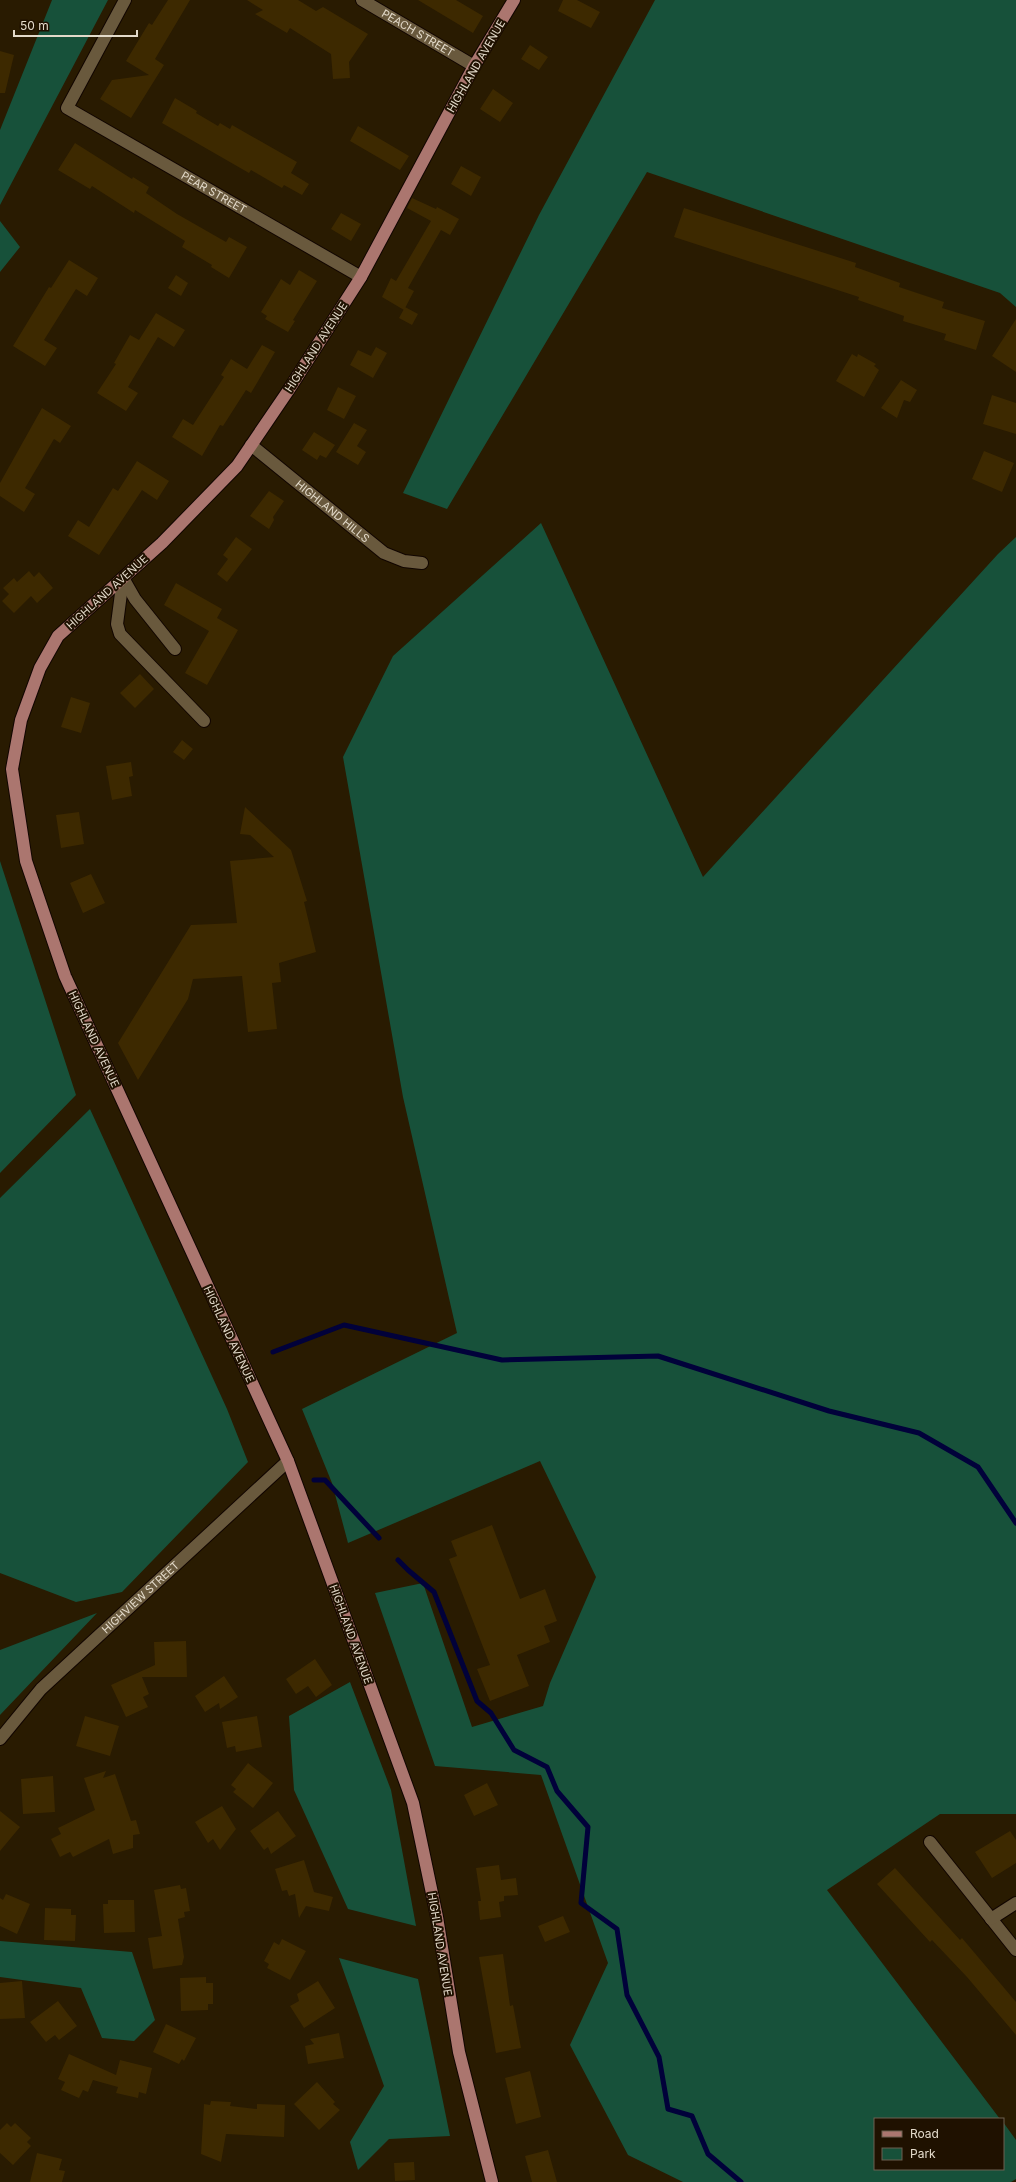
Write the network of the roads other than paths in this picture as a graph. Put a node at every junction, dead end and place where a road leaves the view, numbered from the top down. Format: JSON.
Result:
{"nodes":[{"id":1,"x":125,"y":0,"type":"edge"},
{"id":2,"x":362,"y":0,"type":"edge"},
{"id":3,"x":514,"y":0,"type":"edge"},
{"id":4,"x":474,"y":66,"type":"junction"},
{"id":5,"x":362,"y":277,"type":"junction"},
{"id":6,"x":251,"y":445,"type":"junction"},
{"id":7,"x":422,"y":563,"type":"dead end"},
{"id":8,"x":123,"y":578,"type":"junction"},
{"id":9,"x":175,"y":649,"type":"dead end"},
{"id":10,"x":204,"y":721,"type":"dead end"},
{"id":11,"x":288,"y":1460,"type":"junction"},
{"id":12,"x":0,"y":1739,"type":"edge"},
{"id":13,"x":930,"y":1842,"type":"dead end"},
{"id":14,"x":1016,"y":1903,"type":"edge"},
{"id":15,"x":991,"y":1919,"type":"junction"},
{"id":16,"x":1016,"y":1950,"type":"edge"},
{"id":17,"x":492,"y":2182,"type":"edge"}],
"edges":[{"from":1,"to":5,"type":"street","name":"PEAR STREET"},
{"from":2,"to":4,"type":"street","name":"PEACH STREET"},
{"from":3,"to":4,"type":"main road","name":"HIGHLAND AVENUE"},
{"from":4,"to":5,"type":"main road","name":"HIGHLAND AVENUE"},
{"from":5,"to":6,"type":"main road","name":"HIGHLAND AVENUE"},
{"from":6,"to":7,"type":"street","name":"HIGHLAND HILLS"},
{"from":6,"to":8,"type":"main road","name":"HIGHLAND AVENUE"},
{"from":8,"to":9,"type":"street"},
{"from":8,"to":10,"type":"street"},
{"from":8,"to":11,"type":"main road","name":"HIGHLAND AVENUE"},
{"from":11,"to":12,"type":"street","name":"HIGHVIEW STREET"},
{"from":11,"to":17,"type":"main road","name":"HIGHLAND AVENUE"},
{"from":13,"to":15,"type":"street"},
{"from":14,"to":15,"type":"street"},
{"from":15,"to":16,"type":"street"}]}
